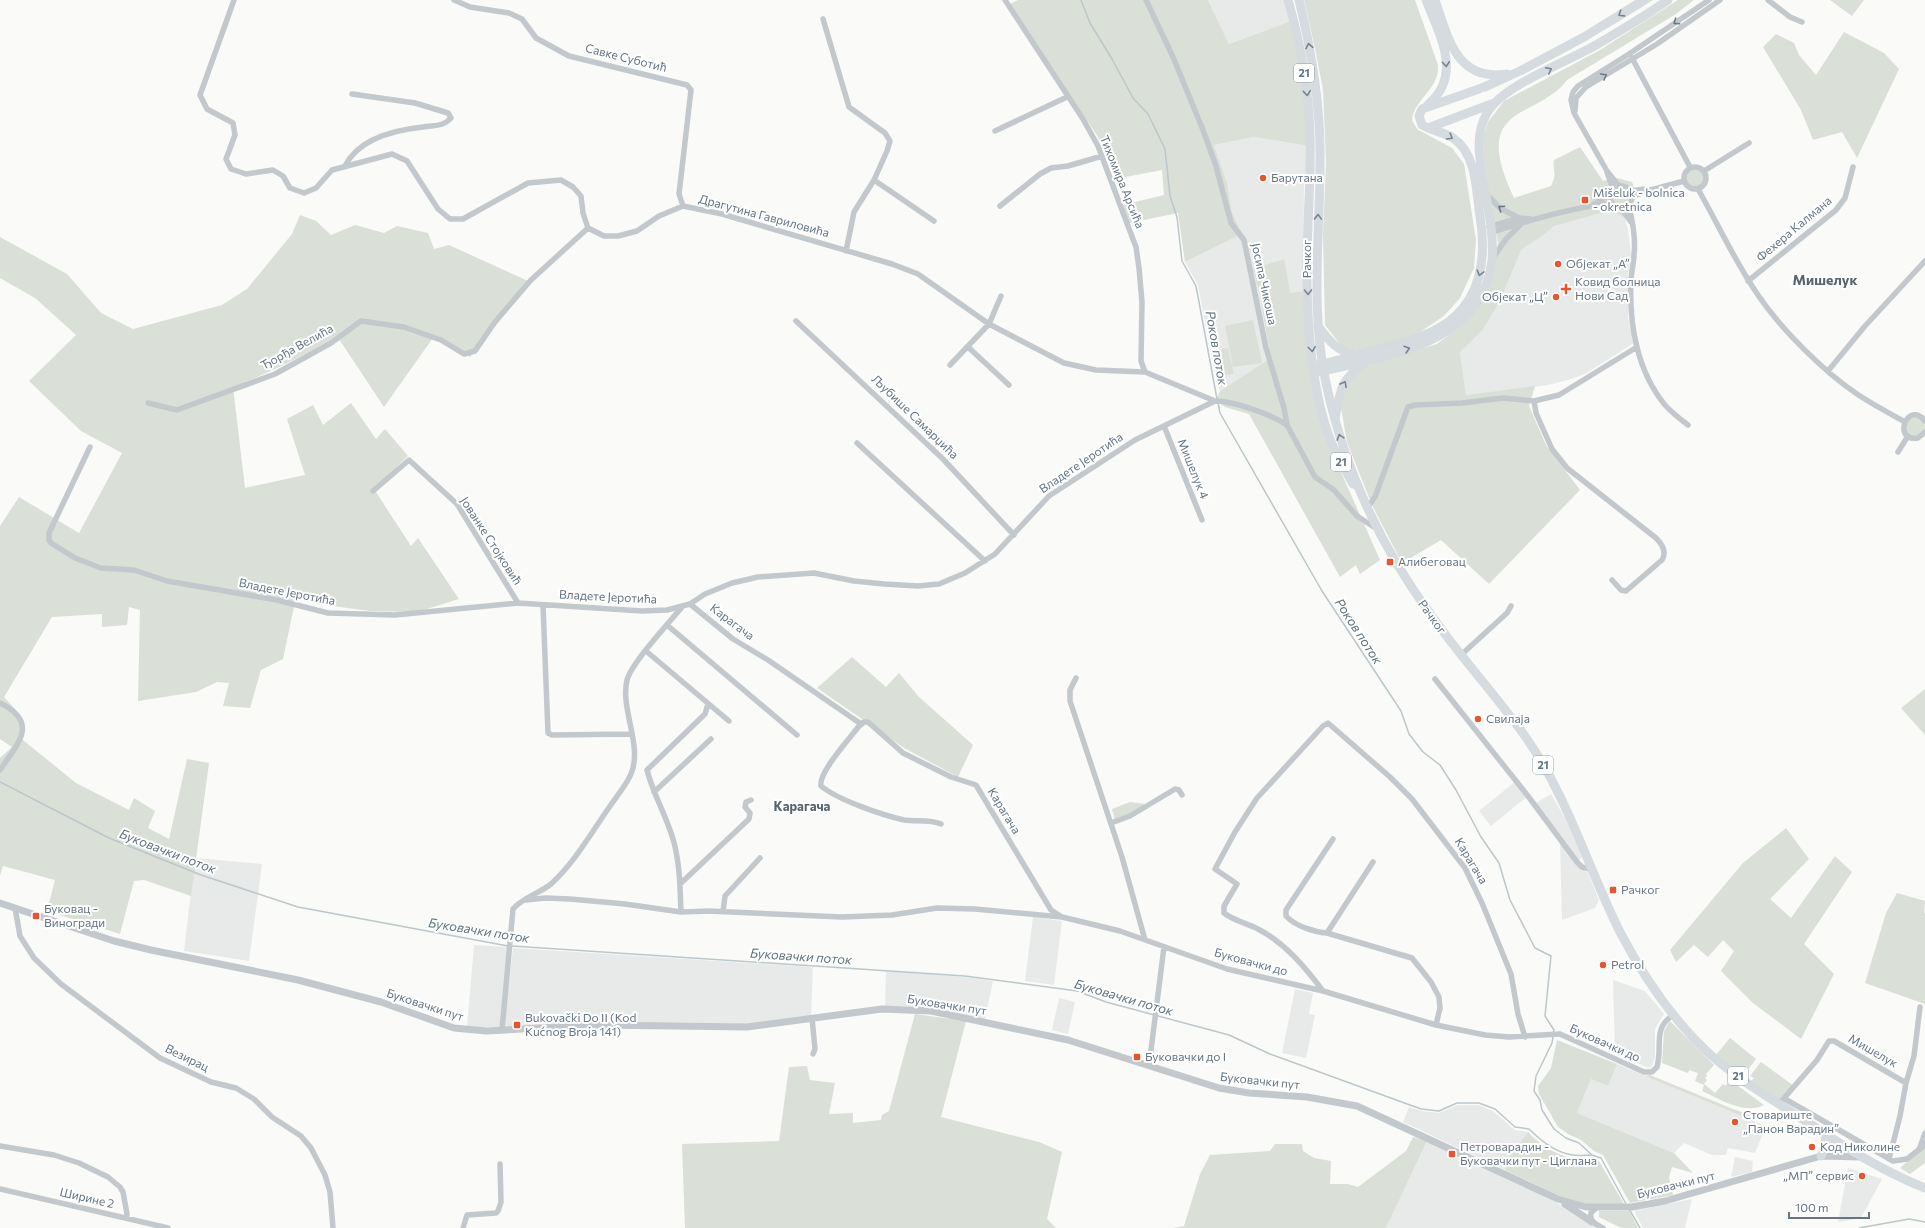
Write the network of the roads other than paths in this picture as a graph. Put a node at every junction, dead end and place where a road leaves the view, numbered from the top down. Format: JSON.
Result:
{"nodes":[{"id":1,"x":234,"y":0,"type":"edge"},
{"id":2,"x":454,"y":0,"type":"edge"},
{"id":3,"x":1005,"y":0,"type":"edge"},
{"id":4,"x":1146,"y":0,"type":"edge"},
{"id":5,"x":1288,"y":0,"type":"edge"},
{"id":6,"x":1298,"y":0,"type":"edge"},
{"id":7,"x":1426,"y":0,"type":"edge"},
{"id":8,"x":1435,"y":0,"type":"edge"},
{"id":9,"x":1644,"y":0,"type":"edge"},
{"id":10,"x":1668,"y":0,"type":"edge"},
{"id":11,"x":1709,"y":0,"type":"edge"},
{"id":12,"x":1720,"y":0,"type":"edge"},
{"id":13,"x":1768,"y":0,"type":"edge"},
{"id":14,"x":823,"y":19,"type":"dead end"},
{"id":15,"x":1802,"y":22,"type":"dead end"},
{"id":16,"x":1629,"y":54,"type":"junction"},
{"id":17,"x":1632,"y":60,"type":"junction"},
{"id":18,"x":1520,"y":71,"type":"junction"},
{"id":19,"x":352,"y":94,"type":"dead end"},
{"id":20,"x":1068,"y":97,"type":"junction"},
{"id":21,"x":1495,"y":103,"type":"junction"},
{"id":22,"x":1426,"y":106,"type":"junction"},
{"id":23,"x":1576,"y":115,"type":"junction"},
{"id":24,"x":1428,"y":128,"type":"junction"},
{"id":25,"x":995,"y":131,"type":"dead end"},
{"id":26,"x":1749,"y":143,"type":"dead end"},
{"id":27,"x":1102,"y":156,"type":"junction"},
{"id":28,"x":345,"y":166,"type":"junction"},
{"id":29,"x":1690,"y":167,"type":"junction"},
{"id":30,"x":1853,"y":167,"type":"dead end"},
{"id":31,"x":1607,"y":171,"type":"junction"},
{"id":32,"x":1704,"y":171,"type":"junction"},
{"id":33,"x":874,"y":180,"type":"junction"},
{"id":34,"x":1684,"y":180,"type":"junction"},
{"id":35,"x":1618,"y":185,"type":"junction"},
{"id":36,"x":1698,"y":189,"type":"junction"},
{"id":37,"x":1631,"y":191,"type":"junction"},
{"id":38,"x":1647,"y":191,"type":"junction"},
{"id":39,"x":1611,"y":192,"type":"junction"},
{"id":40,"x":1486,"y":195,"type":"junction"},
{"id":41,"x":1632,"y":197,"type":"junction"},
{"id":42,"x":1611,"y":203,"type":"junction"},
{"id":43,"x":1594,"y":204,"type":"junction"},
{"id":44,"x":1629,"y":205,"type":"junction"},
{"id":45,"x":683,"y":206,"type":"junction"},
{"id":46,"x":1000,"y":206,"type":"dead end"},
{"id":47,"x":1621,"y":208,"type":"junction"},
{"id":48,"x":1519,"y":218,"type":"junction"},
{"id":49,"x":1531,"y":219,"type":"junction"},
{"id":50,"x":934,"y":220,"type":"dead end"},
{"id":51,"x":1631,"y":222,"type":"junction"},
{"id":52,"x":1521,"y":224,"type":"junction"},
{"id":53,"x":588,"y":228,"type":"junction"},
{"id":54,"x":1487,"y":231,"type":"junction"},
{"id":55,"x":846,"y":250,"type":"junction"},
{"id":56,"x":1492,"y":260,"type":"junction"},
{"id":57,"x":1925,"y":261,"type":"edge"},
{"id":58,"x":1748,"y":280,"type":"junction"},
{"id":59,"x":1001,"y":296,"type":"dead end"},
{"id":60,"x":796,"y":321,"type":"dead end"},
{"id":61,"x":988,"y":324,"type":"junction"},
{"id":62,"x":1318,"y":326,"type":"junction"},
{"id":63,"x":968,"y":347,"type":"junction"},
{"id":64,"x":1637,"y":347,"type":"junction"},
{"id":65,"x":1355,"y":355,"type":"junction"},
{"id":66,"x":1370,"y":360,"type":"junction"},
{"id":67,"x":950,"y":365,"type":"dead end"},
{"id":68,"x":1319,"y":368,"type":"junction"},
{"id":69,"x":1828,"y":370,"type":"junction"},
{"id":70,"x":1145,"y":372,"type":"junction"},
{"id":71,"x":1009,"y":386,"type":"dead end"},
{"id":72,"x":1218,"y":401,"type":"junction"},
{"id":73,"x":1534,"y":401,"type":"junction"},
{"id":74,"x":148,"y":403,"type":"dead end"},
{"id":75,"x":1924,"y":417,"type":"edge"},
{"id":76,"x":1334,"y":419,"type":"junction"},
{"id":77,"x":1905,"y":422,"type":"junction"},
{"id":78,"x":1286,"y":425,"type":"junction"},
{"id":79,"x":1164,"y":426,"type":"junction"},
{"id":80,"x":1688,"y":426,"type":"dead end"},
{"id":81,"x":1925,"y":433,"type":"edge"},
{"id":82,"x":1908,"y":436,"type":"junction"},
{"id":83,"x":857,"y":443,"type":"dead end"},
{"id":84,"x":90,"y":447,"type":"dead end"},
{"id":85,"x":1898,"y":452,"type":"dead end"},
{"id":86,"x":374,"y":491,"type":"dead end"},
{"id":87,"x":1367,"y":508,"type":"junction"},
{"id":88,"x":1202,"y":520,"type":"dead end"},
{"id":89,"x":1377,"y":529,"type":"junction"},
{"id":90,"x":1014,"y":535,"type":"junction"},
{"id":91,"x":985,"y":561,"type":"junction"},
{"id":92,"x":1612,"y":580,"type":"dead end"},
{"id":93,"x":518,"y":603,"type":"junction"},
{"id":94,"x":690,"y":604,"type":"junction"},
{"id":95,"x":543,"y":605,"type":"junction"},
{"id":96,"x":1511,"y":606,"type":"dead end"},
{"id":97,"x":682,"y":607,"type":"junction"},
{"id":98,"x":667,"y":625,"type":"junction"},
{"id":99,"x":646,"y":651,"type":"junction"},
{"id":100,"x":1461,"y":655,"type":"junction"},
{"id":101,"x":1076,"y":678,"type":"dead end"},
{"id":102,"x":1435,"y":679,"type":"dead end"},
{"id":103,"x":0,"y":703,"type":"edge"},
{"id":104,"x":708,"y":704,"type":"junction"},
{"id":105,"x":729,"y":721,"type":"dead end"},
{"id":106,"x":861,"y":724,"type":"junction"},
{"id":107,"x":631,"y":734,"type":"junction"},
{"id":108,"x":797,"y":735,"type":"dead end"},
{"id":109,"x":711,"y":740,"type":"dead end"},
{"id":110,"x":0,"y":770,"type":"edge"},
{"id":111,"x":654,"y":792,"type":"junction"},
{"id":112,"x":1182,"y":795,"type":"dead end"},
{"id":113,"x":751,"y":800,"type":"dead end"},
{"id":114,"x":1111,"y":823,"type":"junction"},
{"id":115,"x":941,"y":824,"type":"dead end"},
{"id":116,"x":1333,"y":839,"type":"dead end"},
{"id":117,"x":760,"y":858,"type":"dead end"},
{"id":118,"x":1373,"y":862,"type":"dead end"},
{"id":119,"x":1592,"y":870,"type":"junction"},
{"id":120,"x":680,"y":884,"type":"junction"},
{"id":121,"x":526,"y":900,"type":"junction"},
{"id":122,"x":0,"y":903,"type":"edge"},
{"id":123,"x":15,"y":908,"type":"junction"},
{"id":124,"x":681,"y":912,"type":"junction"},
{"id":125,"x":723,"y":912,"type":"junction"},
{"id":126,"x":1062,"y":917,"type":"junction"},
{"id":127,"x":1327,"y":933,"type":"junction"},
{"id":128,"x":1145,"y":940,"type":"junction"},
{"id":129,"x":1164,"y":947,"type":"junction"},
{"id":130,"x":1323,"y":991,"type":"junction"},
{"id":131,"x":1920,"y":1007,"type":"dead end"},
{"id":132,"x":1673,"y":1015,"type":"junction"},
{"id":133,"x":812,"y":1018,"type":"junction"},
{"id":134,"x":1436,"y":1025,"type":"junction"},
{"id":135,"x":502,"y":1030,"type":"junction"},
{"id":136,"x":1525,"y":1036,"type":"junction"},
{"id":137,"x":813,"y":1054,"type":"dead end"},
{"id":138,"x":1149,"y":1066,"type":"junction"},
{"id":139,"x":1906,"y":1083,"type":"junction"},
{"id":140,"x":1782,"y":1101,"type":"junction"},
{"id":141,"x":1925,"y":1133,"type":"edge"},
{"id":142,"x":1825,"y":1134,"type":"junction"},
{"id":143,"x":1925,"y":1145,"type":"edge"},
{"id":144,"x":0,"y":1146,"type":"edge"},
{"id":145,"x":1919,"y":1150,"type":"junction"},
{"id":146,"x":1821,"y":1156,"type":"junction"},
{"id":147,"x":1862,"y":1157,"type":"junction"},
{"id":148,"x":1889,"y":1159,"type":"junction"},
{"id":149,"x":500,"y":1164,"type":"dead end"},
{"id":150,"x":1925,"y":1188,"type":"edge"},
{"id":151,"x":0,"y":1189,"type":"edge"},
{"id":152,"x":1558,"y":1199,"type":"junction"},
{"id":153,"x":1596,"y":1208,"type":"junction"},
{"id":154,"x":126,"y":1218,"type":"junction"},
{"id":155,"x":1592,"y":1222,"type":"junction"},
{"id":156,"x":168,"y":1228,"type":"edge"},
{"id":157,"x":333,"y":1228,"type":"edge"},
{"id":158,"x":463,"y":1228,"type":"edge"},
{"id":159,"x":1603,"y":1228,"type":"edge"}],
"edges":[{"from":1,"to":28,"type":"street"},
{"from":2,"to":45,"type":"street","name":"Савке Суботић"},
{"from":3,"to":20,"type":"street","name":"Тихомира Арсића"},
{"from":4,"to":78,"type":"street","name":"Јосипа Чикоша"},
{"from":5,"to":68,"type":"main road","name":"Рачког","number":"21","one_way":true},
{"from":62,"to":6,"type":"main road","name":"Рачког","number":"21","one_way":true},
{"from":7,"to":22,"type":"main road","one_way":true},
{"from":8,"to":18,"type":"main road"},
{"from":9,"to":18,"type":"main road","one_way":true},
{"from":21,"to":10,"type":"main road","one_way":true},
{"from":11,"to":16,"type":"street","one_way":true},
{"from":12,"to":17,"type":"street"},
{"from":13,"to":15,"type":"street"},
{"from":14,"to":33,"type":"street"},
{"from":16,"to":17,"type":"street"},
{"from":16,"to":23,"type":"street"},
{"from":23,"to":17,"type":"street","one_way":true},
{"from":17,"to":29,"type":"street"},
{"from":18,"to":22,"type":"main road"},
{"from":19,"to":28,"type":"street"},
{"from":20,"to":25,"type":"street"},
{"from":20,"to":27,"type":"street","name":"Тихомира Арсића"},
{"from":21,"to":24,"type":"main road"},
{"from":21,"to":40,"type":"main road"},
{"from":22,"to":24,"type":"main road"},
{"from":23,"to":31,"type":"street"},
{"from":24,"to":54,"type":"main road","one_way":true},
{"from":26,"to":32,"type":"street"},
{"from":27,"to":46,"type":"street"},
{"from":27,"to":70,"type":"street","name":"Тихомира Арсића"},
{"from":28,"to":53,"type":"street"},
{"from":29,"to":32,"type":"street"},
{"from":29,"to":34,"type":"street"},
{"from":30,"to":58,"type":"street","name":"Фехера Калмана"},
{"from":31,"to":35,"type":"street"},
{"from":31,"to":39,"type":"street"},
{"from":32,"to":36,"type":"street"},
{"from":33,"to":50,"type":"street"},
{"from":33,"to":55,"type":"street"},
{"from":34,"to":36,"type":"street"},
{"from":34,"to":38,"type":"street"},
{"from":35,"to":37,"type":"street"},
{"from":35,"to":39,"type":"street"},
{"from":36,"to":58,"type":"street"},
{"from":37,"to":38,"type":"street"},
{"from":37,"to":41,"type":"street"},
{"from":38,"to":41,"type":"street"},
{"from":39,"to":42,"type":"street"},
{"from":39,"to":43,"type":"street"},
{"from":48,"to":40,"type":"street","one_way":true},
{"from":40,"to":54,"type":"main road"},
{"from":41,"to":44,"type":"street"},
{"from":42,"to":43,"type":"street"},
{"from":42,"to":47,"type":"street"},
{"from":43,"to":49,"type":"street"},
{"from":44,"to":47,"type":"street"},
{"from":44,"to":51,"type":"street"},
{"from":45,"to":53,"type":"street","name":"Драгутина Гавриловића"},
{"from":45,"to":55,"type":"street","name":"Драгутина Гавриловића"},
{"from":47,"to":51,"type":"street"},
{"from":48,"to":49,"type":"street"},
{"from":48,"to":54,"type":"street"},
{"from":49,"to":52,"type":"street"},
{"from":51,"to":64,"type":"street"},
{"from":52,"to":54,"type":"street"},
{"from":52,"to":56,"type":"street"},
{"from":53,"to":74,"type":"street","name":"Ђорђа Велића"},
{"from":54,"to":56,"type":"main road"},
{"from":54,"to":65,"type":"main road","one_way":true},
{"from":55,"to":61,"type":"street","name":"Драгутина Гавриловића"},
{"from":66,"to":56,"type":"main road","one_way":true},
{"from":57,"to":69,"type":"street"},
{"from":58,"to":69,"type":"street"},
{"from":59,"to":61,"type":"street"},
{"from":60,"to":90,"type":"street","name":"Љубише Самарџића"},
{"from":61,"to":63,"type":"street"},
{"from":61,"to":70,"type":"street","name":"Драгутина Гавриловића"},
{"from":62,"to":65,"type":"main road"},
{"from":62,"to":68,"type":"main road","name":"Рачког","number":"21"},
{"from":63,"to":67,"type":"street"},
{"from":63,"to":71,"type":"street"},
{"from":64,"to":73,"type":"street"},
{"from":64,"to":80,"type":"street"},
{"from":65,"to":68,"type":"main road"},
{"from":66,"to":68,"type":"main road"},
{"from":76,"to":66,"type":"main road","one_way":true},
{"from":68,"to":76,"type":"main road","name":"Рачког","number":"21"},
{"from":68,"to":87,"type":"main road","name":"Рачког","number":"21"},
{"from":69,"to":77,"type":"street"},
{"from":70,"to":72,"type":"street","name":"Драгутина Гавриловића"},
{"from":72,"to":78,"type":"street","name":"Драгутина Гавриловића"},
{"from":72,"to":79,"type":"street","name":"Владете Јеротића"},
{"from":73,"to":87,"type":"street"},
{"from":73,"to":92,"type":"street"},
{"from":75,"to":77,"type":"street"},
{"from":87,"to":76,"type":"main road","name":"Рачког","number":"21","one_way":true},
{"from":77,"to":82,"type":"street"},
{"from":78,"to":89,"type":"street","name":"Јосипа Чикоша"},
{"from":79,"to":88,"type":"street","name":"Мишелук 4"},
{"from":79,"to":90,"type":"street","name":"Владете Јеротића"},
{"from":81,"to":82,"type":"street"},
{"from":82,"to":85,"type":"street"},
{"from":83,"to":91,"type":"street"},
{"from":84,"to":93,"type":"street","name":"Владете Јеротића"},
{"from":86,"to":93,"type":"street","name":"Јованке Стојковић"},
{"from":87,"to":89,"type":"main road","name":"Рачког","number":"21"},
{"from":89,"to":100,"type":"main road","name":"Рачког","number":"21"},
{"from":90,"to":91,"type":"street","name":"Владете Јеротића"},
{"from":91,"to":94,"type":"street","name":"Владете Јеротића"},
{"from":93,"to":95,"type":"street","name":"Владете Јеротића"},
{"from":94,"to":97,"type":"street","name":"Владете Јеротића"},
{"from":94,"to":106,"type":"street","name":"Карагача"},
{"from":95,"to":97,"type":"street","name":"Владете Јеротића"},
{"from":95,"to":107,"type":"street"},
{"from":96,"to":100,"type":"street"},
{"from":97,"to":98,"type":"street"},
{"from":98,"to":99,"type":"street"},
{"from":98,"to":108,"type":"street"},
{"from":99,"to":104,"type":"street"},
{"from":99,"to":107,"type":"street"},
{"from":100,"to":119,"type":"main road","name":"Рачког","number":"21"},
{"from":101,"to":114,"type":"street"},
{"from":102,"to":119,"type":"street"},
{"from":103,"to":110,"type":"street"},
{"from":104,"to":105,"type":"street"},
{"from":104,"to":111,"type":"street"},
{"from":106,"to":115,"type":"street"},
{"from":106,"to":126,"type":"street","name":"Карагача"},
{"from":107,"to":121,"type":"street"},
{"from":109,"to":111,"type":"street"},
{"from":111,"to":120,"type":"street"},
{"from":112,"to":114,"type":"street"},
{"from":113,"to":120,"type":"street"},
{"from":114,"to":128,"type":"street"},
{"from":116,"to":127,"type":"street"},
{"from":117,"to":125,"type":"street"},
{"from":118,"to":127,"type":"street"},
{"from":119,"to":132,"type":"main road","name":"Рачког","number":"21"},
{"from":120,"to":124,"type":"street"},
{"from":121,"to":124,"type":"street","name":"Буковачки до"},
{"from":121,"to":135,"type":"street"},
{"from":122,"to":123,"type":"street","name":"Буковачки пут"},
{"from":123,"to":135,"type":"street","name":"Буковачки пут"},
{"from":123,"to":157,"type":"street","name":"Везирац"},
{"from":124,"to":125,"type":"street","name":"Буковачки до"},
{"from":125,"to":126,"type":"street","name":"Буковачки до"},
{"from":126,"to":128,"type":"street","name":"Буковачки до"},
{"from":127,"to":134,"type":"street"},
{"from":128,"to":129,"type":"street","name":"Буковачки до"},
{"from":129,"to":130,"type":"street","name":"Буковачки до"},
{"from":129,"to":138,"type":"street"},
{"from":130,"to":134,"type":"street","name":"Буковачки до"},
{"from":130,"to":136,"type":"street","name":"Карагача"},
{"from":131,"to":139,"type":"street"},
{"from":132,"to":136,"type":"street","name":"Буковачки до"},
{"from":132,"to":140,"type":"main road","name":"Рачког","number":"21"},
{"from":133,"to":135,"type":"street","name":"Буковачки пут"},
{"from":133,"to":137,"type":"street"},
{"from":133,"to":138,"type":"street","name":"Буковачки пут"},
{"from":134,"to":136,"type":"street","name":"Буковачки до"},
{"from":138,"to":152,"type":"street","name":"Буковачки пут"},
{"from":139,"to":140,"type":"street","name":"Мишелук"},
{"from":139,"to":148,"type":"street"},
{"from":140,"to":142,"type":"main road","name":"Рачког","number":"21"},
{"from":140,"to":148,"type":"street"},
{"from":141,"to":145,"type":"street"},
{"from":142,"to":146,"type":"main road"},
{"from":142,"to":147,"type":"main road","name":"Рачког","number":"21"},
{"from":143,"to":145,"type":"street"},
{"from":144,"to":154,"type":"street"},
{"from":145,"to":148,"type":"street"},
{"from":146,"to":147,"type":"street","name":"Буковачки пут"},
{"from":146,"to":153,"type":"street","name":"Буковачки пут"},
{"from":147,"to":150,"type":"main road","name":"Рачког","number":"21"},
{"from":149,"to":158,"type":"street"},
{"from":151,"to":154,"type":"street","name":"Ширине 2"},
{"from":152,"to":153,"type":"street","name":"Буковачки пут"},
{"from":152,"to":155,"type":"street"},
{"from":153,"to":155,"type":"street"},
{"from":154,"to":156,"type":"street","name":"Ширине 2"},
{"from":155,"to":159,"type":"street"}]}
